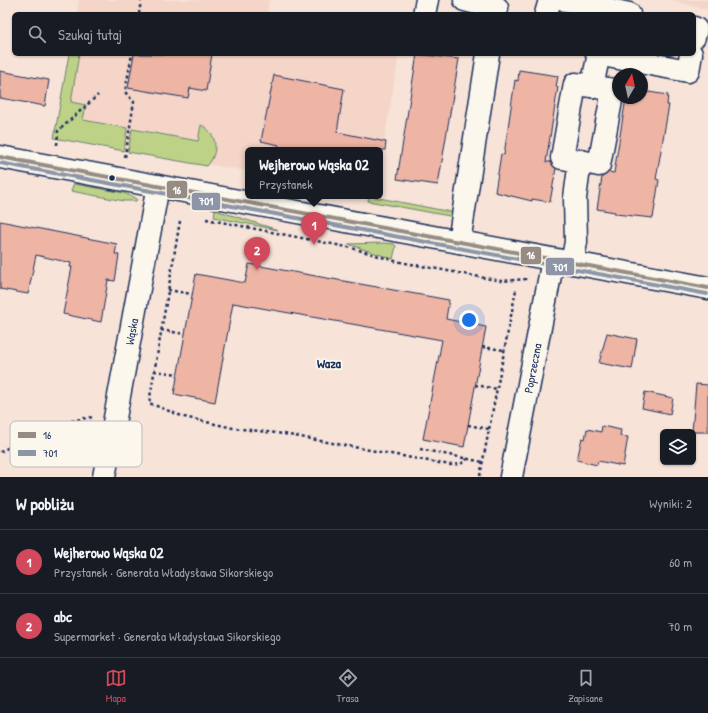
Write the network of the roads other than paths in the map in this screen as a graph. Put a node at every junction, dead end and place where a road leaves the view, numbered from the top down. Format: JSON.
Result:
{"nodes":[{"id":1,"x":427,"y":0,"type":"edge"},
{"id":2,"x":465,"y":0,"type":"edge"},
{"id":3,"x":550,"y":0,"type":"edge"},
{"id":4,"x":566,"y":0,"type":"edge"},
{"id":5,"x":424,"y":12,"type":"edge"},
{"id":6,"x":496,"y":12,"type":"edge"},
{"id":7,"x":547,"y":12,"type":"edge"},
{"id":8,"x":620,"y":12,"type":"edge"},
{"id":9,"x":488,"y":56,"type":"edge"},
{"id":10,"x":598,"y":56,"type":"edge"},
{"id":11,"x":609,"y":56,"type":"edge"},
{"id":12,"x":691,"y":56,"type":"edge"},
{"id":13,"x":592,"y":86,"type":"junction"},
{"id":14,"x":0,"y":157,"type":"edge"},
{"id":15,"x":580,"y":162,"type":"junction"},
{"id":16,"x":158,"y":186,"type":"junction"},
{"id":17,"x":459,"y":242,"type":"junction"},
{"id":18,"x":562,"y":261,"type":"junction"},
{"id":19,"x":708,"y":288,"type":"edge"},
{"id":20,"x":114,"y":421,"type":"edge"},
{"id":21,"x":106,"y":467,"type":"edge"},
{"id":22,"x":104,"y":477,"type":"edge"},
{"id":23,"x":511,"y":477,"type":"edge"}],
"edges":[{"from":1,"to":5,"type":"street"},
{"from":2,"to":6,"type":"street"},
{"from":3,"to":7,"type":"street"},
{"from":4,"to":8,"type":"street"},
{"from":9,"to":17,"type":"street"},
{"from":10,"to":13,"type":"street"},
{"from":11,"to":12,"type":"street"},
{"from":13,"to":15,"type":"street"},
{"from":13,"to":15,"type":"street"},
{"from":14,"to":16,"type":"street"},
{"from":15,"to":18,"type":"street","name":"Poprzeczna"},
{"from":16,"to":17,"type":"street"},
{"from":16,"to":20,"type":"street","name":"Wąska"},
{"from":17,"to":18,"type":"street"},
{"from":18,"to":19,"type":"street"},
{"from":18,"to":23,"type":"street","name":"Poprzeczna"},
{"from":21,"to":22,"type":"street","name":"Wąska"}]}
